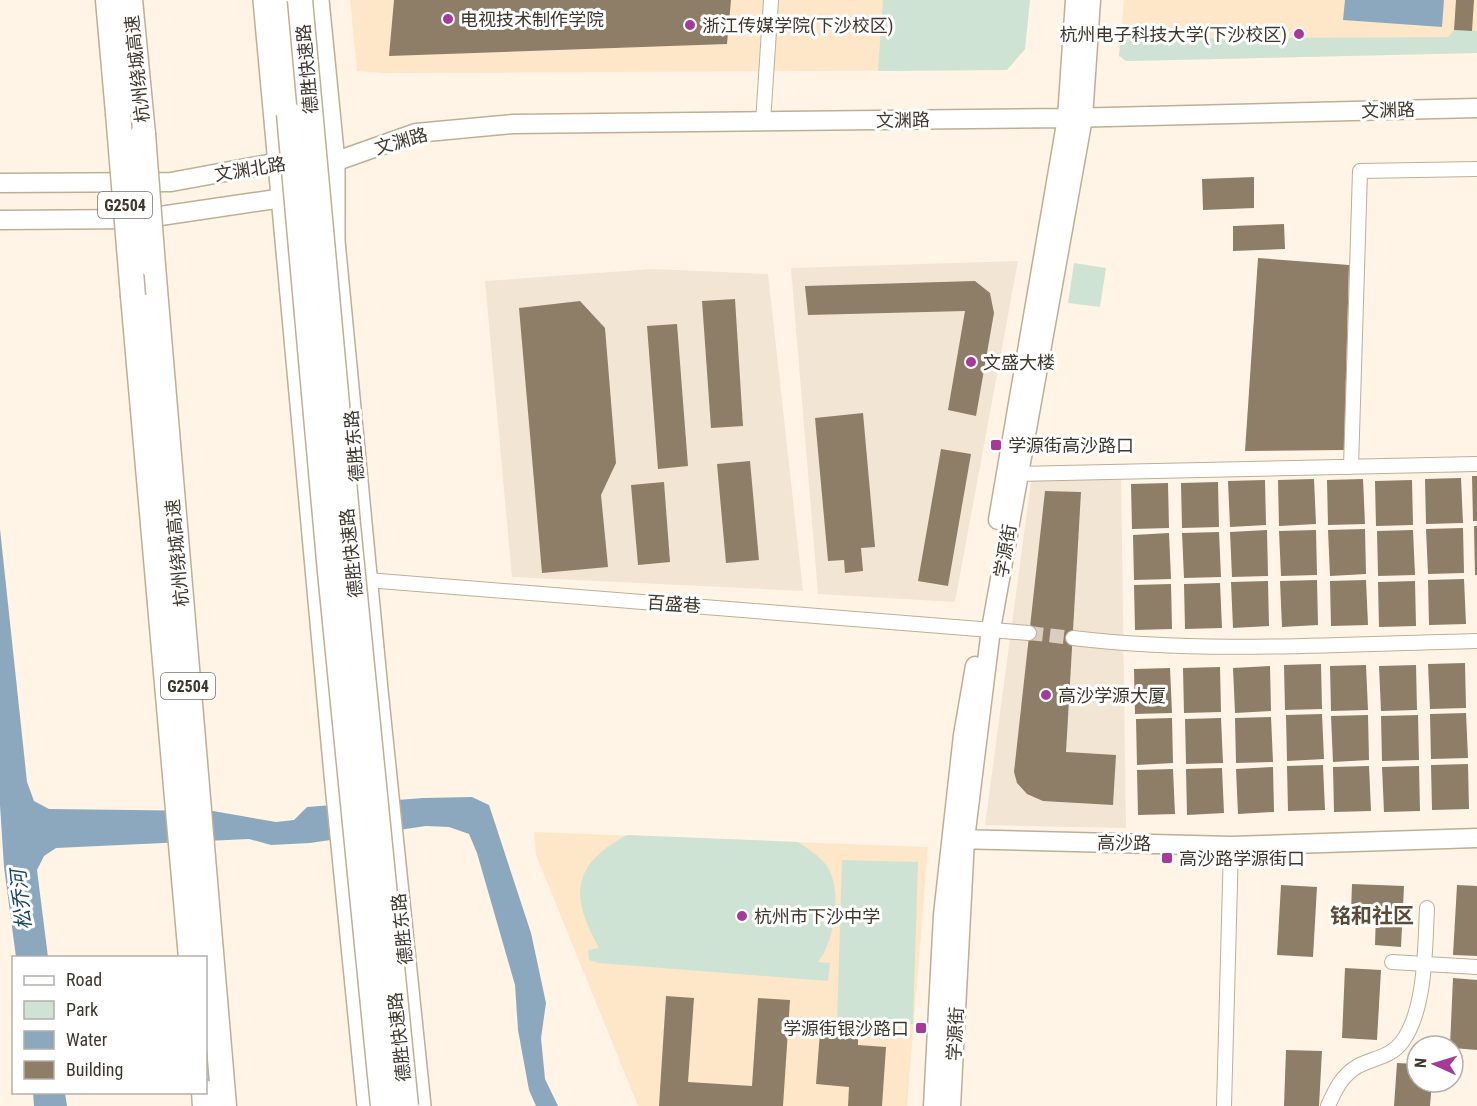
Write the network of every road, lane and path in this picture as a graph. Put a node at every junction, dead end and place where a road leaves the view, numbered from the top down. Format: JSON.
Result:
{"nodes":[{"id":1,"x":108,"y":0,"type":"edge"},
{"id":2,"x":130,"y":0,"type":"edge"},
{"id":3,"x":264,"y":0,"type":"edge"},
{"id":4,"x":278,"y":0,"type":"edge"},
{"id":5,"x":300,"y":0,"type":"edge"},
{"id":6,"x":318,"y":0,"type":"edge"},
{"id":7,"x":771,"y":0,"type":"edge"},
{"id":8,"x":1075,"y":0,"type":"edge"},
{"id":9,"x":1091,"y":0,"type":"edge"},
{"id":10,"x":1477,"y":108,"type":"edge"},
{"id":11,"x":1075,"y":118,"type":"junction"},
{"id":12,"x":763,"y":122,"type":"junction"},
{"id":13,"x":279,"y":162,"type":"junction"},
{"id":14,"x":334,"y":162,"type":"junction"},
{"id":15,"x":1477,"y":169,"type":"edge"},
{"id":16,"x":0,"y":183,"type":"edge"},
{"id":17,"x":283,"y":198,"type":"junction"},
{"id":18,"x":0,"y":220,"type":"edge"},
{"id":19,"x":1477,"y":464,"type":"edge"},
{"id":20,"x":1351,"y":467,"type":"junction"},
{"id":21,"x":1012,"y":474,"type":"junction"},
{"id":22,"x":367,"y":580,"type":"junction"},
{"id":23,"x":986,"y":629,"type":"junction"},
{"id":24,"x":1029,"y":633,"type":"tunnel mouth"},
{"id":25,"x":1073,"y":638,"type":"tunnel mouth"},
{"id":26,"x":1477,"y":641,"type":"edge"},
{"id":27,"x":1477,"y":838,"type":"edge"},
{"id":28,"x":958,"y":839,"type":"junction"},
{"id":29,"x":1231,"y":846,"type":"junction"},
{"id":30,"x":1427,"y":908,"type":"dead end"},
{"id":31,"x":191,"y":956,"type":"edge"},
{"id":32,"x":1392,"y":962,"type":"dead end"},
{"id":33,"x":1424,"y":964,"type":"junction"},
{"id":34,"x":1477,"y":967,"type":"edge"},
{"id":35,"x":224,"y":1106,"type":"edge"},
{"id":36,"x":368,"y":1106,"type":"edge"},
{"id":37,"x":382,"y":1106,"type":"edge"},
{"id":38,"x":406,"y":1106,"type":"edge"},
{"id":39,"x":420,"y":1106,"type":"edge"},
{"id":40,"x":933,"y":1106,"type":"edge"},
{"id":41,"x":951,"y":1106,"type":"edge"},
{"id":42,"x":1224,"y":1106,"type":"edge"},
{"id":43,"x":1328,"y":1106,"type":"edge"}],
"edges":[{"from":1,"to":31,"type":"highway","name":"杭州绕城高速","number":"G2504","bridge":true},
{"from":2,"to":35,"type":"highway","name":"杭州绕城高速","number":"G2504","bridge":true},
{"from":3,"to":13,"type":"main road"},
{"from":4,"to":37,"type":"highway","name":"德胜快速路","bridge":true},
{"from":5,"to":38,"type":"highway","name":"德胜快速路","bridge":true},
{"from":6,"to":14,"type":"main road","name":"德胜东路"},
{"from":7,"to":12,"type":"street"},
{"from":8,"to":11,"type":"main road","name":"学源街"},
{"from":9,"to":11,"type":"main road","name":"学源街"},
{"from":10,"to":11,"type":"main road","name":"文渊路"},
{"from":11,"to":12,"type":"main road","name":"文渊路"},
{"from":11,"to":21,"type":"main road","name":"学源街"},
{"from":12,"to":14,"type":"main road","name":"文渊路"},
{"from":13,"to":14,"type":"main road","name":"文渊北路"},
{"from":13,"to":16,"type":"main road","name":"文渊北路"},
{"from":13,"to":17,"type":"main road"},
{"from":14,"to":17,"type":"main road","name":"文渊北路"},
{"from":14,"to":22,"type":"main road","name":"德胜东路"},
{"from":15,"to":20,"type":"street"},
{"from":17,"to":18,"type":"main road","name":"文渊北路"},
{"from":17,"to":36,"type":"main road"},
{"from":19,"to":20,"type":"street"},
{"from":20,"to":21,"type":"street"},
{"from":21,"to":23,"type":"main road","name":"学源街"},
{"from":22,"to":23,"type":"street","name":"百盛巷"},
{"from":22,"to":39,"type":"main road","name":"德胜东路"},
{"from":23,"to":24,"type":"street","name":"百盛巷"},
{"from":23,"to":28,"type":"main road","name":"学源街"},
{"from":25,"to":26,"type":"street"},
{"from":27,"to":29,"type":"main road","name":"高沙路"},
{"from":28,"to":29,"type":"main road","name":"高沙路"},
{"from":28,"to":40,"type":"main road","name":"学源街"},
{"from":28,"to":41,"type":"main road","name":"学源街"},
{"from":29,"to":42,"type":"street"},
{"from":30,"to":33,"type":"street"},
{"from":32,"to":33,"type":"street"},
{"from":33,"to":34,"type":"street"},
{"from":33,"to":43,"type":"street"}]}
